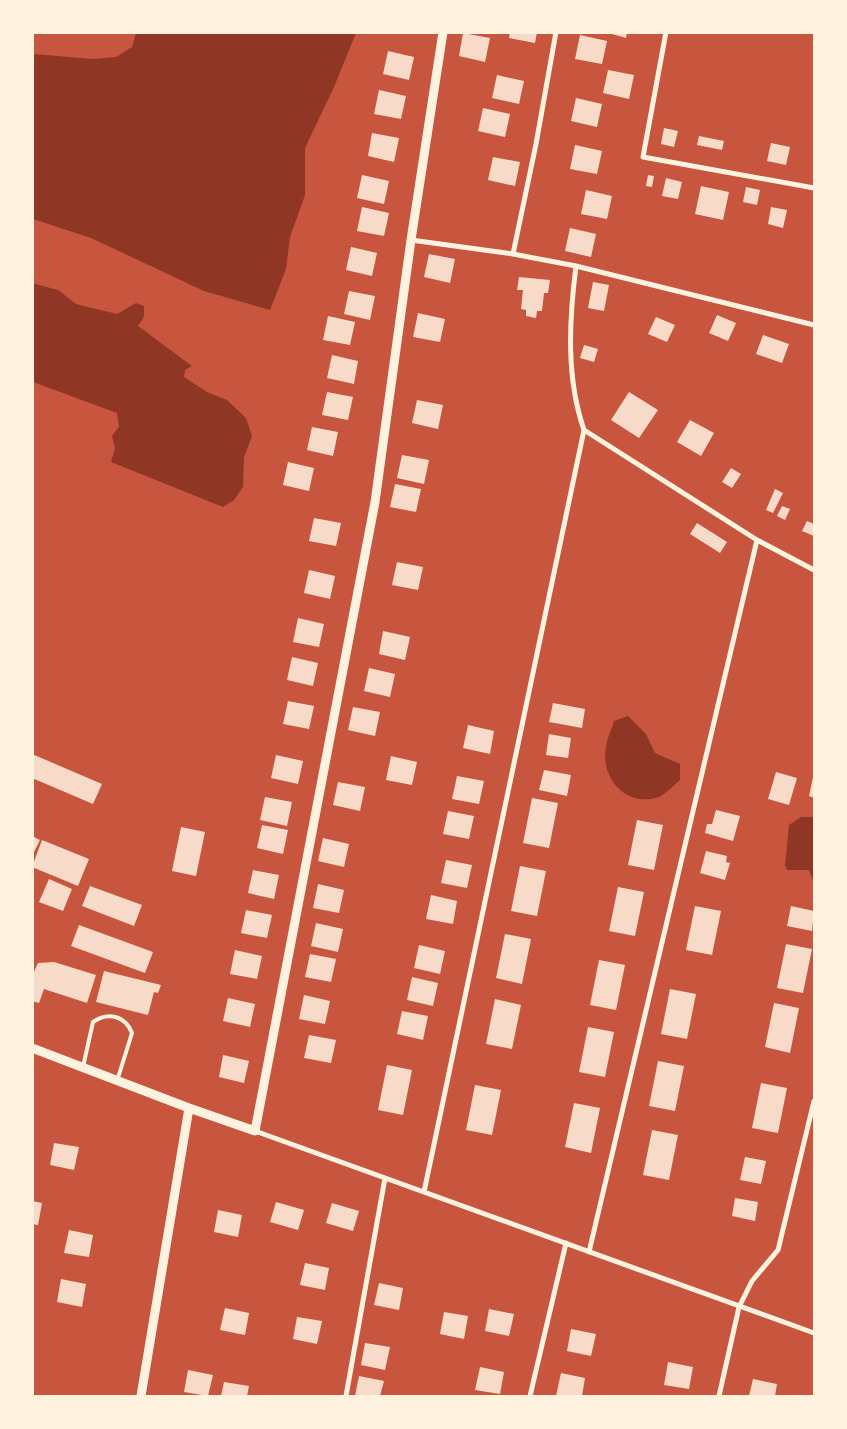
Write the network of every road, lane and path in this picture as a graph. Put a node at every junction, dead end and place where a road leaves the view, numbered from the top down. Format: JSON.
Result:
{"nodes":[{"id":1,"x":443,"y":32,"type":"edge"},
{"id":2,"x":556,"y":32,"type":"edge"},
{"id":3,"x":666,"y":32,"type":"edge"},
{"id":4,"x":814,"y":188,"type":"edge"},
{"id":5,"x":411,"y":240,"type":"junction"},
{"id":6,"x":513,"y":254,"type":"junction"},
{"id":7,"x":576,"y":266,"type":"junction"},
{"id":8,"x":814,"y":325,"type":"edge"},
{"id":9,"x":584,"y":430,"type":"junction"},
{"id":10,"x":757,"y":540,"type":"junction"},
{"id":11,"x":814,"y":570,"type":"edge"},
{"id":12,"x":32,"y":1048,"type":"edge"},
{"id":13,"x":83,"y":1068,"type":"junction"},
{"id":14,"x":117,"y":1081,"type":"junction"},
{"id":15,"x":814,"y":1101,"type":"edge"},
{"id":16,"x":189,"y":1108,"type":"junction"},
{"id":17,"x":255,"y":1130,"type":"junction"},
{"id":18,"x":385,"y":1178,"type":"junction"},
{"id":19,"x":424,"y":1192,"type":"junction"},
{"id":20,"x":566,"y":1242,"type":"junction"},
{"id":21,"x":589,"y":1252,"type":"junction"},
{"id":22,"x":739,"y":1307,"type":"junction"},
{"id":23,"x":814,"y":1333,"type":"edge"},
{"id":24,"x":141,"y":1396,"type":"edge"},
{"id":25,"x":346,"y":1396,"type":"edge"},
{"id":26,"x":530,"y":1396,"type":"edge"},
{"id":27,"x":719,"y":1396,"type":"edge"}],
"edges":[{"from":1,"to":5,"type":"street"},
{"from":2,"to":6,"type":"street"},
{"from":3,"to":4,"type":"street"},
{"from":5,"to":6,"type":"street"},
{"from":5,"to":17,"type":"street"},
{"from":6,"to":7,"type":"street"},
{"from":7,"to":8,"type":"street"},
{"from":7,"to":9,"type":"street"},
{"from":9,"to":10,"type":"street"},
{"from":9,"to":19,"type":"street"},
{"from":10,"to":11,"type":"street"},
{"from":10,"to":21,"type":"street"},
{"from":12,"to":13,"type":"street"},
{"from":13,"to":14,"type":"street"},
{"from":13,"to":14,"type":"lane"},
{"from":14,"to":16,"type":"street"},
{"from":15,"to":22,"type":"street"},
{"from":16,"to":17,"type":"street"},
{"from":16,"to":24,"type":"street"},
{"from":17,"to":18,"type":"street"},
{"from":18,"to":19,"type":"street"},
{"from":18,"to":25,"type":"street"},
{"from":19,"to":20,"type":"street"},
{"from":20,"to":21,"type":"street"},
{"from":20,"to":26,"type":"street"},
{"from":21,"to":22,"type":"street"},
{"from":22,"to":23,"type":"street"},
{"from":22,"to":27,"type":"street"}]}
